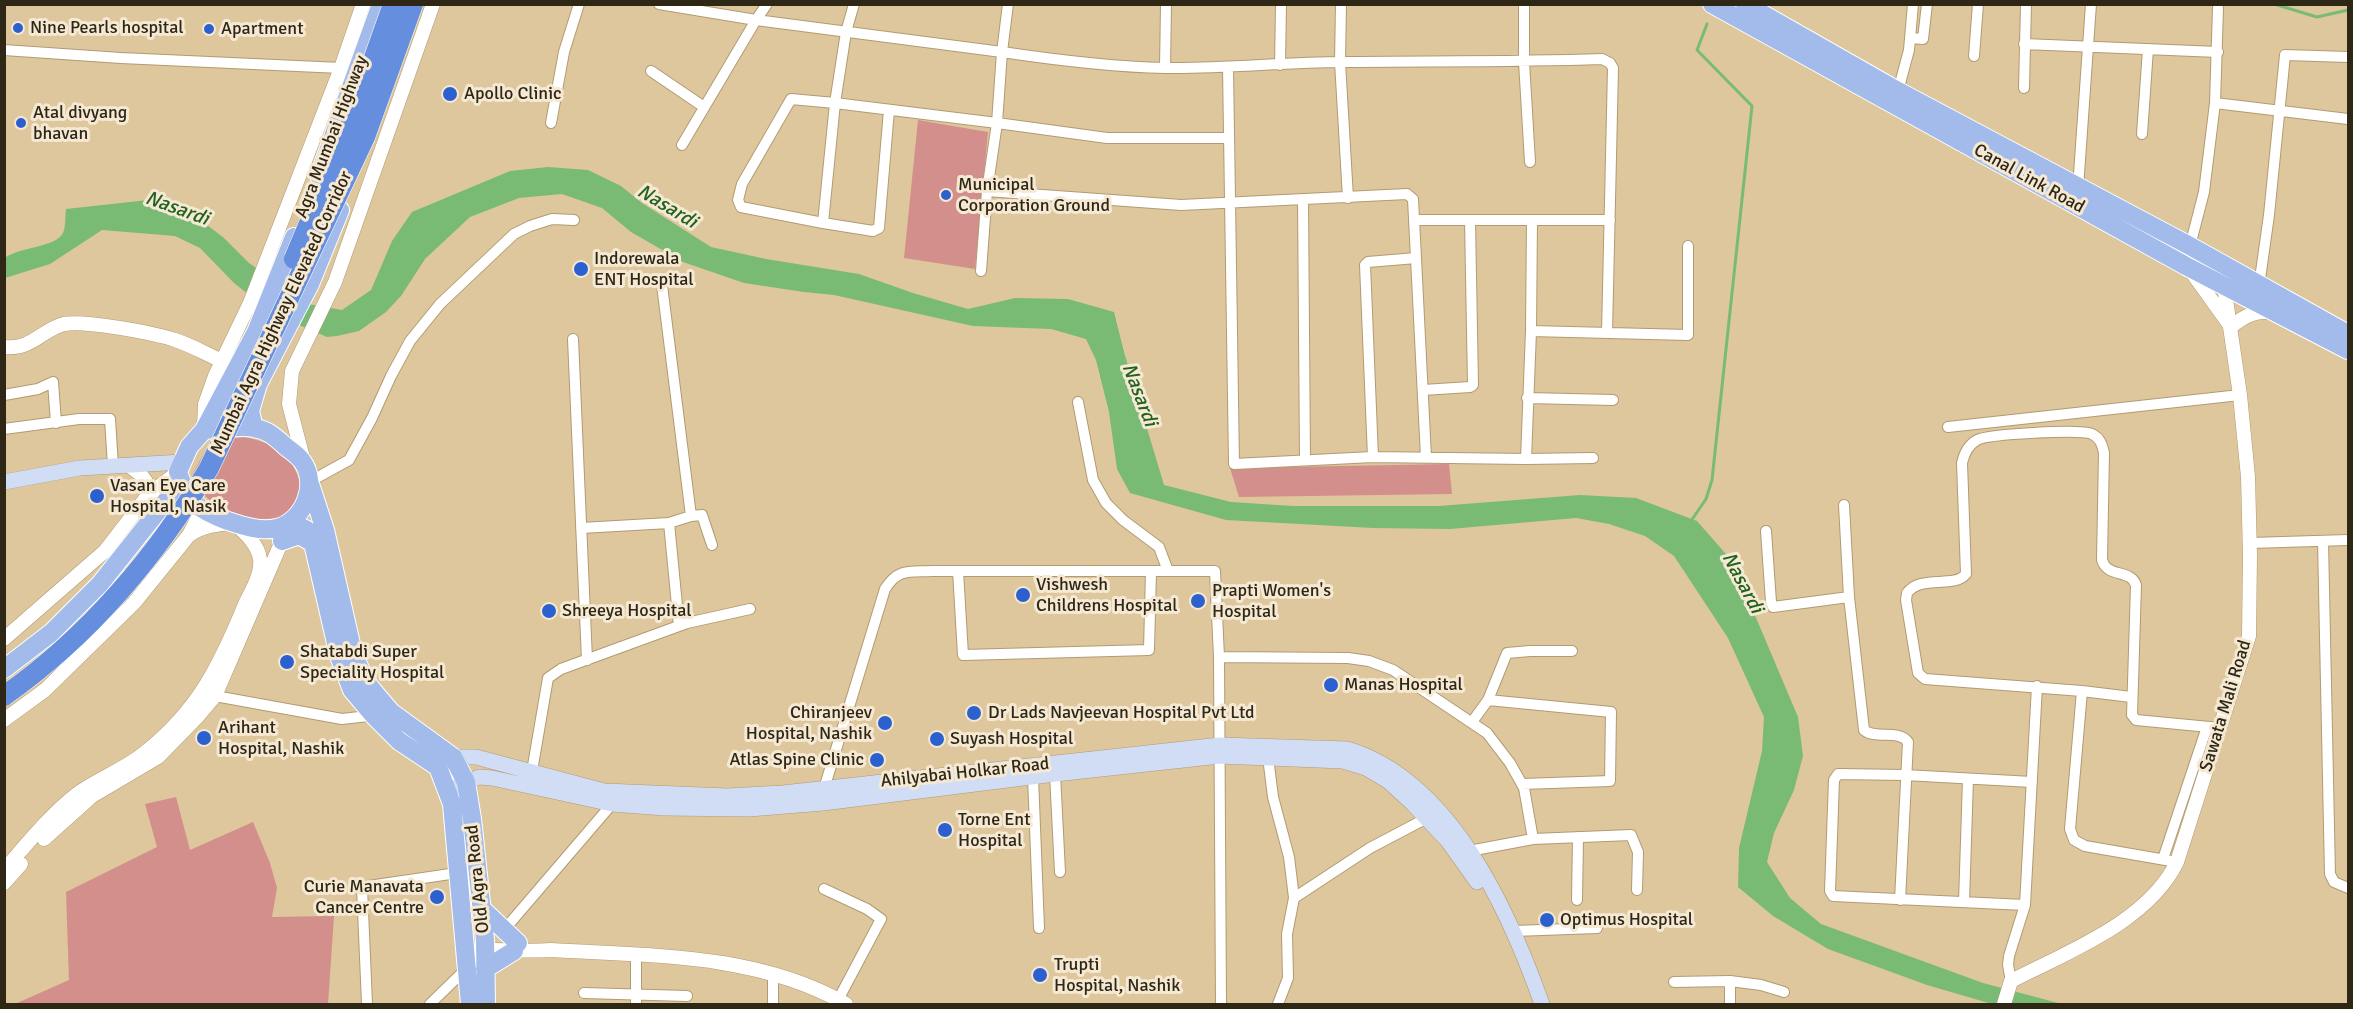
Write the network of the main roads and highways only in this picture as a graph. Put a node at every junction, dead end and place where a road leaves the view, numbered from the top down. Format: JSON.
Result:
{"nodes":[{"id":1,"x":381,"y":4,"type":"edge"},
{"id":2,"x":393,"y":4,"type":"edge"},
{"id":3,"x":413,"y":4,"type":"edge"},
{"id":4,"x":422,"y":4,"type":"edge"},
{"id":5,"x":1712,"y":4,"type":"edge"},
{"id":6,"x":1745,"y":4,"type":"edge"},
{"id":7,"x":2349,"y":334,"type":"edge"},
{"id":8,"x":2349,"y":350,"type":"edge"},
{"id":9,"x":254,"y":428,"type":"junction"},
{"id":10,"x":204,"y":430,"type":"junction"},
{"id":11,"x":181,"y":472,"type":"junction"},
{"id":12,"x":4,"y":482,"type":"edge"},
{"id":13,"x":309,"y":482,"type":"junction"},
{"id":14,"x":200,"y":508,"type":"junction"},
{"id":15,"x":291,"y":522,"type":"junction"},
{"id":16,"x":282,"y":541,"type":"road end"},
{"id":17,"x":313,"y":543,"type":"junction"},
{"id":18,"x":4,"y":669,"type":"edge"},
{"id":19,"x":4,"y":680,"type":"edge"},
{"id":20,"x":4,"y":696,"type":"edge"},
{"id":21,"x":4,"y":705,"type":"edge"},
{"id":22,"x":382,"y":714,"type":"junction"},
{"id":23,"x":1220,"y":751,"type":"junction"},
{"id":24,"x":446,"y":762,"type":"junction"},
{"id":25,"x":531,"y":780,"type":"junction"},
{"id":26,"x":466,"y":782,"type":"junction"},
{"id":27,"x":823,"y":796,"type":"junction"},
{"id":28,"x":449,"y":798,"type":"junction"},
{"id":29,"x":482,"y":908,"type":"junction"},
{"id":30,"x":485,"y":969,"type":"junction"},
{"id":31,"x":470,"y":1005,"type":"edge"},
{"id":32,"x":486,"y":1005,"type":"edge"},
{"id":33,"x":1532,"y":1005,"type":"edge"},
{"id":34,"x":1542,"y":1005,"type":"edge"}],
"edges":[{"from":1,"to":10,"type":"main road","name":"Agra Mumbai Highway"},
{"from":2,"to":19,"type":"highway","name":"Mumbai Agra Highway Elevated Corridor","bridge":true},
{"from":3,"to":20,"type":"highway","name":"Mumbai Agra Highway Elevated Corridor","bridge":true},
{"from":4,"to":9,"type":"main road"},
{"from":5,"to":8,"type":"main road","name":"Canal Link Road"},
{"from":6,"to":7,"type":"main road","name":"Canal Link Road"},
{"from":9,"to":10,"type":"main road"},
{"from":9,"to":13,"type":"main road"},
{"from":10,"to":11,"type":"main road"},
{"from":11,"to":12,"type":"main road"},
{"from":11,"to":14,"type":"main road"},
{"from":11,"to":18,"type":"main road"},
{"from":13,"to":15,"type":"main road"},
{"from":13,"to":22,"type":"main road"},
{"from":14,"to":15,"type":"main road"},
{"from":14,"to":21,"type":"main road"},
{"from":15,"to":17,"type":"main road"},
{"from":16,"to":17,"type":"main road"},
{"from":17,"to":22,"type":"main road"},
{"from":22,"to":24,"type":"main road"},
{"from":23,"to":27,"type":"main road","name":"Ahilyabai Holkar Road"},
{"from":23,"to":27,"type":"main road","name":"Ahilyabai Holkar Road"},
{"from":23,"to":33,"type":"main road","name":"Ahilyabai Holkar Road"},
{"from":23,"to":34,"type":"main road","name":"Ahilyabai Holkar Road"},
{"from":24,"to":25,"type":"main road","name":"Ahilyabai Holkar Road"},
{"from":24,"to":26,"type":"main road","name":"Old Agra Road"},
{"from":24,"to":28,"type":"main road","name":"Old Agra Road"},
{"from":25,"to":26,"type":"main road","name":"Ahilyabai Holkar Road"},
{"from":25,"to":27,"type":"main road","name":"Ahilyabai Holkar Road"},
{"from":25,"to":27,"type":"main road","name":"Ahilyabai Holkar Road"},
{"from":26,"to":28,"type":"main road","name":"Ahilyabai Holkar Road"},
{"from":26,"to":29,"type":"main road","name":"Old Agra Road"},
{"from":28,"to":31,"type":"main road","name":"Old Agra Road"},
{"from":29,"to":30,"type":"main road","name":"Old Agra Road"},
{"from":29,"to":30,"type":"main road"},
{"from":30,"to":32,"type":"main road","name":"Old Agra Road"}]}
